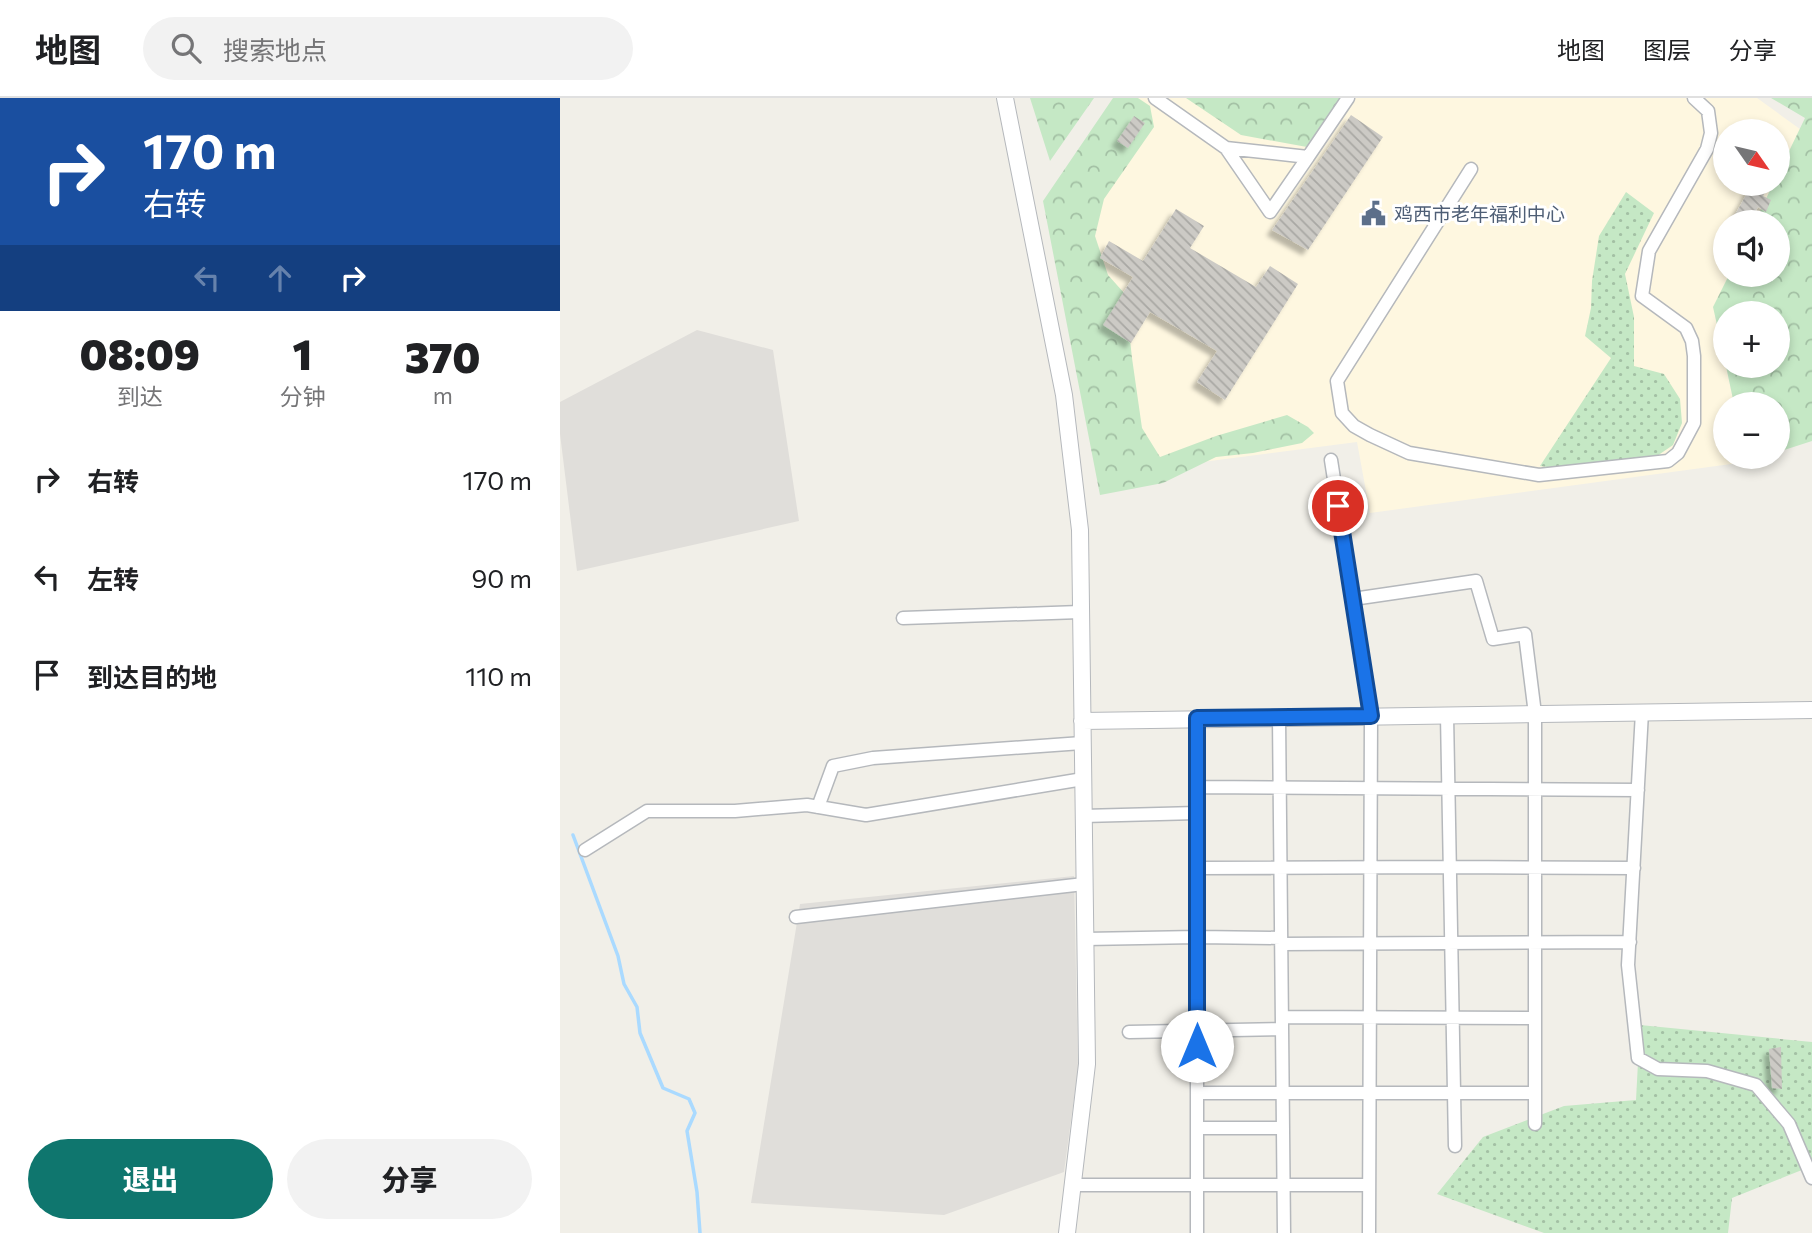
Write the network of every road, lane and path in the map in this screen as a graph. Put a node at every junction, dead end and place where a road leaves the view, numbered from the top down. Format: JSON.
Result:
{"nodes":[{"id":1,"x":1005,"y":98,"type":"edge"},
{"id":2,"x":1155,"y":98,"type":"edge"},
{"id":3,"x":1348,"y":98,"type":"edge"},
{"id":4,"x":1694,"y":98,"type":"edge"},
{"id":5,"x":1226,"y":148,"type":"junction"},
{"id":6,"x":1308,"y":157,"type":"junction"},
{"id":7,"x":1471,"y":169,"type":"dead end"},
{"id":8,"x":1331,"y":460,"type":"dead end"},
{"id":9,"x":1353,"y":599,"type":"junction"},
{"id":10,"x":1080,"y":612,"type":"junction"},
{"id":11,"x":903,"y":618,"type":"dead end"},
{"id":12,"x":1812,"y":710,"type":"edge"},
{"id":13,"x":1642,"y":712,"type":"junction"},
{"id":14,"x":1535,"y":714,"type":"junction"},
{"id":15,"x":1447,"y":715,"type":"junction"},
{"id":16,"x":1371,"y":716,"type":"junction"},
{"id":17,"x":1279,"y":717,"type":"junction"},
{"id":18,"x":1197,"y":718,"type":"junction"},
{"id":19,"x":1082,"y":721,"type":"junction"},
{"id":20,"x":1082,"y":744,"type":"junction"},
{"id":21,"x":1083,"y":779,"type":"junction"},
{"id":22,"x":1197,"y":787,"type":"junction"},
{"id":23,"x":1280,"y":787,"type":"junction"},
{"id":24,"x":1371,"y":788,"type":"junction"},
{"id":25,"x":1449,"y":789,"type":"junction"},
{"id":26,"x":1535,"y":789,"type":"junction"},
{"id":27,"x":1638,"y":790,"type":"junction"},
{"id":28,"x":818,"y":807,"type":"junction"},
{"id":29,"x":1197,"y":813,"type":"junction"},
{"id":30,"x":1083,"y":816,"type":"junction"},
{"id":31,"x":585,"y":850,"type":"dead end"},
{"id":32,"x":1370,"y":867,"type":"junction"},
{"id":33,"x":1450,"y":867,"type":"junction"},
{"id":34,"x":1535,"y":867,"type":"junction"},
{"id":35,"x":1197,"y":868,"type":"junction"},
{"id":36,"x":1281,"y":868,"type":"junction"},
{"id":37,"x":1634,"y":869,"type":"junction"},
{"id":38,"x":1084,"y":884,"type":"junction"},
{"id":39,"x":796,"y":917,"type":"dead end"},
{"id":40,"x":1197,"y":937,"type":"junction"},
{"id":41,"x":1085,"y":939,"type":"junction"},
{"id":42,"x":1281,"y":941,"type":"junction"},
{"id":43,"x":1370,"y":942,"type":"junction"},
{"id":44,"x":1451,"y":942,"type":"junction"},
{"id":45,"x":1535,"y":942,"type":"junction"},
{"id":46,"x":1630,"y":943,"type":"junction"},
{"id":47,"x":1535,"y":1017,"type":"junction"},
{"id":48,"x":1370,"y":1018,"type":"junction"},
{"id":49,"x":1453,"y":1018,"type":"junction"},
{"id":50,"x":1282,"y":1023,"type":"junction"},
{"id":51,"x":1197,"y":1030,"type":"junction"},
{"id":52,"x":1129,"y":1032,"type":"dead end"},
{"id":53,"x":1197,"y":1093,"type":"junction"},
{"id":54,"x":1283,"y":1093,"type":"junction"},
{"id":55,"x":1369,"y":1093,"type":"junction"},
{"id":56,"x":1454,"y":1093,"type":"junction"},
{"id":57,"x":1535,"y":1093,"type":"junction"},
{"id":58,"x":1535,"y":1124,"type":"dead end"},
{"id":59,"x":1197,"y":1128,"type":"junction"},
{"id":60,"x":1283,"y":1128,"type":"junction"},
{"id":61,"x":1455,"y":1146,"type":"dead end"},
{"id":62,"x":1812,"y":1178,"type":"edge"},
{"id":63,"x":1073,"y":1185,"type":"junction"},
{"id":64,"x":1197,"y":1185,"type":"junction"},
{"id":65,"x":1284,"y":1185,"type":"junction"},
{"id":66,"x":1369,"y":1185,"type":"junction"},
{"id":67,"x":1067,"y":1233,"type":"edge"},
{"id":68,"x":1197,"y":1233,"type":"edge"},
{"id":69,"x":1284,"y":1233,"type":"edge"},
{"id":70,"x":1369,"y":1233,"type":"edge"}],
"edges":[{"from":1,"to":10,"type":"street"},
{"from":2,"to":5,"type":"street"},
{"from":3,"to":6,"type":"street"},
{"from":4,"to":7,"type":"street"},
{"from":5,"to":6,"type":"street"},
{"from":5,"to":6,"type":"street"},
{"from":8,"to":9,"type":"street"},
{"from":9,"to":14,"type":"street"},
{"from":9,"to":16,"type":"street"},
{"from":10,"to":11,"type":"street"},
{"from":10,"to":19,"type":"street"},
{"from":12,"to":13,"type":"street"},
{"from":13,"to":14,"type":"street"},
{"from":13,"to":27,"type":"street"},
{"from":14,"to":15,"type":"street"},
{"from":14,"to":26,"type":"street"},
{"from":15,"to":16,"type":"street"},
{"from":15,"to":25,"type":"street"},
{"from":16,"to":17,"type":"street"},
{"from":16,"to":24,"type":"street"},
{"from":17,"to":18,"type":"street"},
{"from":17,"to":23,"type":"street"},
{"from":18,"to":19,"type":"street"},
{"from":18,"to":22,"type":"street"},
{"from":19,"to":20,"type":"street"},
{"from":20,"to":21,"type":"street"},
{"from":20,"to":28,"type":"street"},
{"from":21,"to":28,"type":"street"},
{"from":21,"to":30,"type":"street"},
{"from":22,"to":23,"type":"street"},
{"from":22,"to":29,"type":"street"},
{"from":23,"to":24,"type":"street"},
{"from":23,"to":36,"type":"street"},
{"from":24,"to":25,"type":"street"},
{"from":24,"to":32,"type":"street"},
{"from":25,"to":26,"type":"street"},
{"from":25,"to":33,"type":"street"},
{"from":26,"to":27,"type":"street"},
{"from":26,"to":34,"type":"street"},
{"from":27,"to":37,"type":"street"},
{"from":28,"to":31,"type":"street"},
{"from":29,"to":30,"type":"street"},
{"from":29,"to":35,"type":"street"},
{"from":30,"to":38,"type":"street"},
{"from":32,"to":33,"type":"street"},
{"from":32,"to":36,"type":"street"},
{"from":32,"to":43,"type":"street"},
{"from":33,"to":34,"type":"street"},
{"from":33,"to":44,"type":"street"},
{"from":34,"to":37,"type":"street"},
{"from":34,"to":45,"type":"street"},
{"from":35,"to":36,"type":"street"},
{"from":35,"to":40,"type":"street"},
{"from":36,"to":42,"type":"street"},
{"from":37,"to":46,"type":"street"},
{"from":38,"to":39,"type":"street"},
{"from":38,"to":41,"type":"street"},
{"from":40,"to":41,"type":"street"},
{"from":40,"to":42,"type":"street"},
{"from":40,"to":51,"type":"street"},
{"from":41,"to":63,"type":"street"},
{"from":42,"to":43,"type":"street"},
{"from":42,"to":50,"type":"street"},
{"from":43,"to":44,"type":"street"},
{"from":43,"to":48,"type":"street"},
{"from":44,"to":45,"type":"street"},
{"from":44,"to":49,"type":"street"},
{"from":45,"to":46,"type":"street"},
{"from":45,"to":47,"type":"street"},
{"from":46,"to":62,"type":"street"},
{"from":47,"to":49,"type":"street"},
{"from":47,"to":57,"type":"street"},
{"from":48,"to":49,"type":"street"},
{"from":48,"to":50,"type":"street"},
{"from":48,"to":55,"type":"street"},
{"from":49,"to":56,"type":"street"},
{"from":50,"to":51,"type":"street"},
{"from":50,"to":54,"type":"street"},
{"from":51,"to":52,"type":"street"},
{"from":51,"to":53,"type":"street"},
{"from":53,"to":54,"type":"street"},
{"from":53,"to":59,"type":"street"},
{"from":54,"to":55,"type":"street"},
{"from":54,"to":60,"type":"street"},
{"from":55,"to":56,"type":"street"},
{"from":55,"to":66,"type":"street"},
{"from":56,"to":57,"type":"street"},
{"from":56,"to":61,"type":"street"},
{"from":57,"to":58,"type":"street"},
{"from":59,"to":60,"type":"street"},
{"from":59,"to":64,"type":"street"},
{"from":60,"to":65,"type":"street"},
{"from":63,"to":64,"type":"street"},
{"from":63,"to":67,"type":"street"},
{"from":64,"to":65,"type":"street"},
{"from":64,"to":68,"type":"street"},
{"from":65,"to":66,"type":"street"},
{"from":65,"to":69,"type":"street"},
{"from":66,"to":70,"type":"street"}]}
